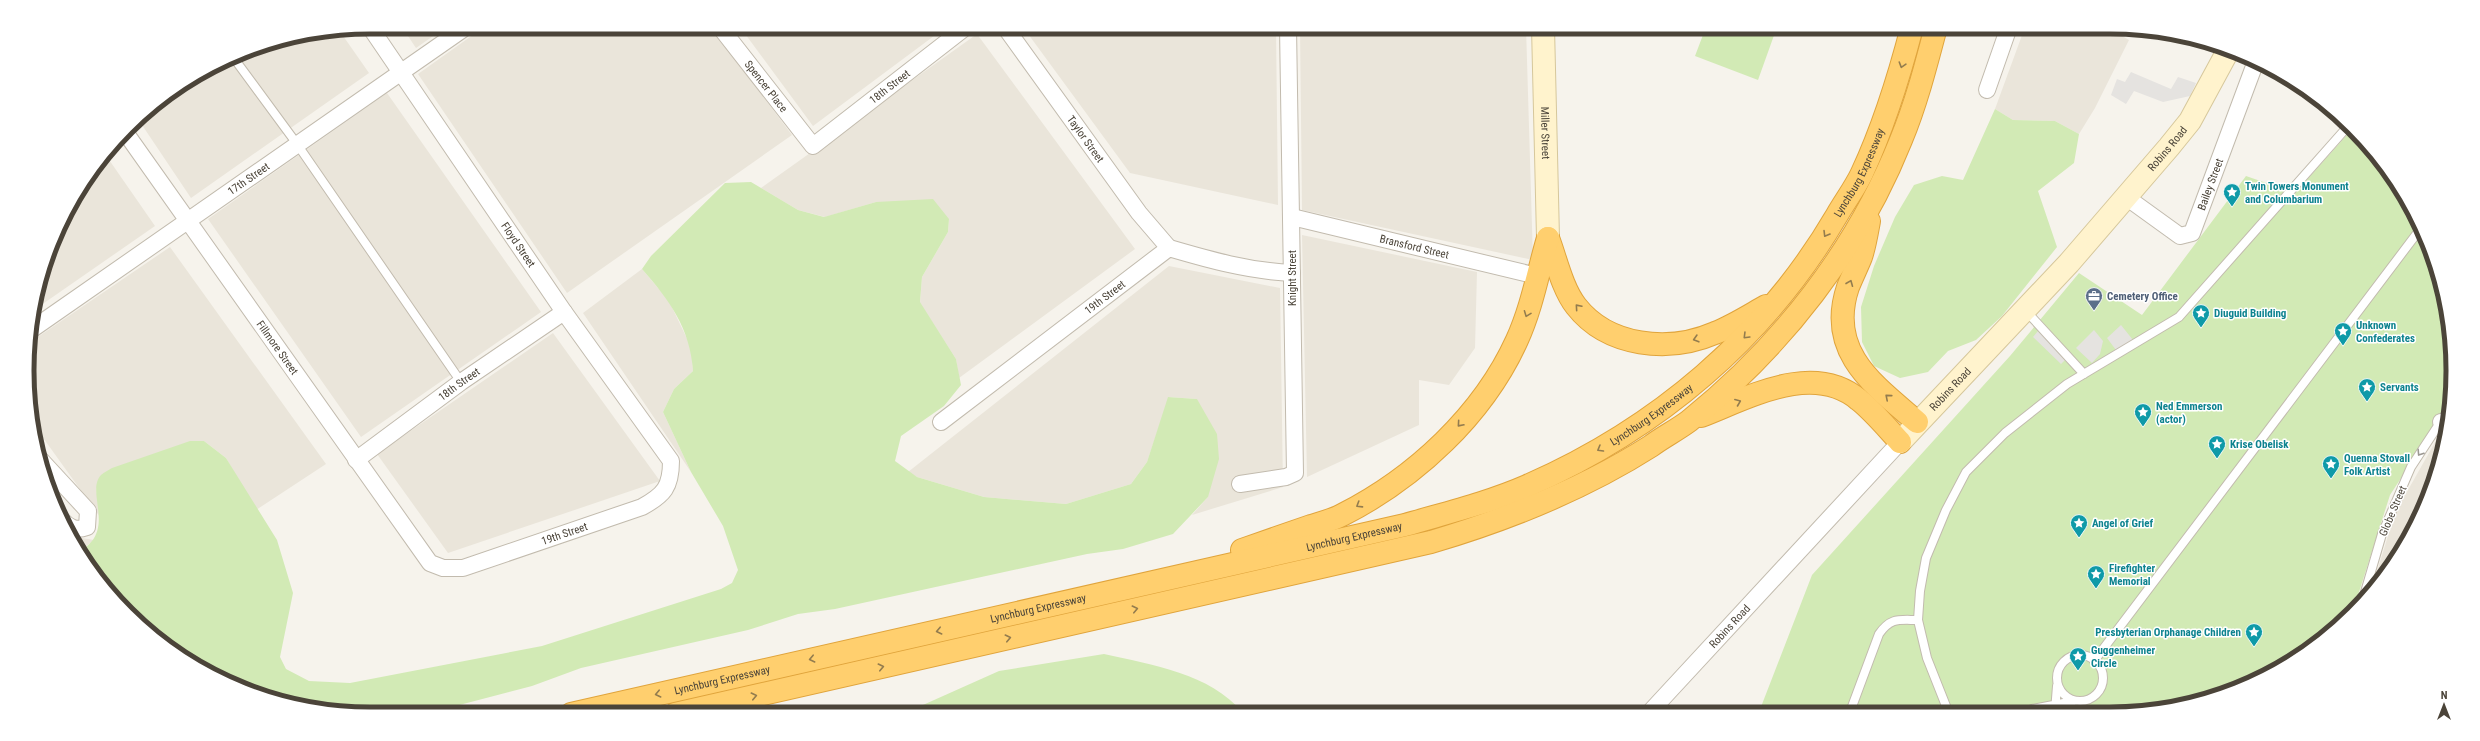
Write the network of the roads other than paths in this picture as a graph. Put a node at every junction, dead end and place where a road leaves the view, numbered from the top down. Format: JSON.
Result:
{"nodes":[{"id":1,"x":375,"y":34,"type":"edge"},
{"id":2,"x":456,"y":34,"type":"edge"},
{"id":3,"x":725,"y":34,"type":"edge"},
{"id":4,"x":957,"y":34,"type":"edge"},
{"id":5,"x":1010,"y":34,"type":"edge"},
{"id":6,"x":1288,"y":34,"type":"edge"},
{"id":7,"x":1543,"y":34,"type":"edge"},
{"id":8,"x":1910,"y":34,"type":"edge"},
{"id":9,"x":1934,"y":34,"type":"edge"},
{"id":10,"x":2007,"y":34,"type":"edge"},
{"id":11,"x":2226,"y":55,"type":"edge"},
{"id":12,"x":237,"y":62,"type":"edge"},
{"id":13,"x":2254,"y":67,"type":"edge"},
{"id":14,"x":400,"y":71,"type":"junction"},
{"id":15,"x":1987,"y":90,"type":"dead end"},
{"id":16,"x":2344,"y":130,"type":"edge"},
{"id":17,"x":129,"y":137,"type":"edge"},
{"id":18,"x":297,"y":144,"type":"junction"},
{"id":19,"x":812,"y":146,"type":"joint"},
{"id":20,"x":2126,"y":197,"type":"junction"},
{"id":21,"x":1873,"y":202,"type":"junction"},
{"id":22,"x":1292,"y":217,"type":"junction"},
{"id":23,"x":189,"y":220,"type":"junction"},
{"id":24,"x":2416,"y":234,"type":"edge"},
{"id":25,"x":1548,"y":238,"type":"junction"},
{"id":26,"x":1169,"y":248,"type":"junction"},
{"id":27,"x":1292,"y":273,"type":"junction"},
{"id":28,"x":1537,"y":276,"type":"junction"},
{"id":29,"x":1782,"y":298,"type":"junction"},
{"id":30,"x":2025,"y":310,"type":"junction"},
{"id":31,"x":564,"y":312,"type":"junction"},
{"id":32,"x":37,"y":326,"type":"edge"},
{"id":33,"x":2084,"y":374,"type":"junction"},
{"id":34,"x":461,"y":382,"type":"junction"},
{"id":35,"x":1689,"y":421,"type":"junction"},
{"id":36,"x":941,"y":422,"type":"dead end"},
{"id":37,"x":1917,"y":422,"type":"junction"},
{"id":38,"x":2441,"y":425,"type":"edge"},
{"id":39,"x":1900,"y":442,"type":"junction"},
{"id":40,"x":356,"y":460,"type":"junction"},
{"id":41,"x":671,"y":461,"type":"joint"},
{"id":42,"x":48,"y":468,"type":"edge"},
{"id":43,"x":1240,"y":484,"type":"dead end"},
{"id":44,"x":74,"y":529,"type":"edge"},
{"id":45,"x":430,"y":563,"type":"joint"},
{"id":46,"x":2367,"y":586,"type":"edge"},
{"id":47,"x":1133,"y":587,"type":"junction"},
{"id":48,"x":1918,"y":620,"type":"junction"},
{"id":49,"x":2094,"y":661,"type":"junction"},
{"id":50,"x":2057,"y":686,"type":"junction"},
{"id":51,"x":2074,"y":701,"type":"junction"},
{"id":52,"x":602,"y":707,"type":"edge"},
{"id":53,"x":706,"y":707,"type":"edge"},
{"id":54,"x":1655,"y":707,"type":"edge"},
{"id":55,"x":1852,"y":707,"type":"edge"},
{"id":56,"x":1946,"y":707,"type":"edge"},
{"id":57,"x":2055,"y":707,"type":"edge"},
{"id":58,"x":2058,"y":707,"type":"edge"}],
"edges":[{"from":1,"to":14,"type":"street","name":"Floyd Street"},
{"from":2,"to":14,"type":"street","name":"17th Street"},
{"from":3,"to":19,"type":"street","name":"Spencer Place"},
{"from":4,"to":19,"type":"street","name":"18th Street"},
{"from":5,"to":26,"type":"street","name":"Taylor Street"},
{"from":6,"to":22,"type":"street","name":"Knight Street"},
{"from":7,"to":25,"type":"main road","name":"Miller Street"},
{"from":8,"to":29,"type":"highway","name":"Lynchburg Expressway","one_way":true},
{"from":9,"to":21,"type":"highway","name":"Lynchburg Expressway"},
{"from":10,"to":15,"type":"street"},
{"from":11,"to":20,"type":"main road","name":"Robins Road"},
{"from":12,"to":18,"type":"lane"},
{"from":13,"to":20,"type":"street","name":"Bailey Street"},
{"from":14,"to":18,"type":"street","name":"17th Street"},
{"from":14,"to":31,"type":"street","name":"Floyd Street"},
{"from":16,"to":33,"type":"lane"},
{"from":17,"to":23,"type":"street","name":"Fillmore Street"},
{"from":18,"to":23,"type":"street","name":"17th Street"},
{"from":18,"to":34,"type":"lane"},
{"from":20,"to":30,"type":"main road","name":"Robins Road"},
{"from":21,"to":35,"type":"highway","name":"Lynchburg Expressway"},
{"from":37,"to":21,"type":"highway","one_way":true},
{"from":22,"to":27,"type":"street","name":"Knight Street"},
{"from":22,"to":28,"type":"street","name":"Bransford Street"},
{"from":23,"to":32,"type":"street","name":"17th Street"},
{"from":23,"to":40,"type":"street","name":"Fillmore Street"},
{"from":24,"to":49,"type":"lane"},
{"from":25,"to":28,"type":"highway"},
{"from":29,"to":25,"type":"highway","one_way":true},
{"from":26,"to":27,"type":"street"},
{"from":26,"to":36,"type":"street","name":"19th Street"},
{"from":27,"to":43,"type":"street","name":"Knight Street"},
{"from":28,"to":47,"type":"highway","one_way":true},
{"from":29,"to":47,"type":"highway","name":"Lynchburg Expressway","one_way":true},
{"from":30,"to":33,"type":"lane"},
{"from":30,"to":37,"type":"main road","name":"Robins Road"},
{"from":31,"to":34,"type":"street","name":"18th Street"},
{"from":31,"to":41,"type":"street","name":"Floyd Street"},
{"from":33,"to":48,"type":"lane"},
{"from":34,"to":40,"type":"street","name":"18th Street"},
{"from":35,"to":39,"type":"highway","one_way":true},
{"from":53,"to":35,"type":"highway","name":"Lynchburg Expressway","one_way":true},
{"from":37,"to":39,"type":"main road","name":"Robins Road"},
{"from":38,"to":46,"type":"lane","name":"Globe Street","one_way":true},
{"from":39,"to":54,"type":"street","name":"Robins Road"},
{"from":40,"to":45,"type":"street","name":"Fillmore Street"},
{"from":41,"to":45,"type":"street","name":"19th Street"},
{"from":42,"to":44,"type":"street"},
{"from":47,"to":52,"type":"highway","name":"Lynchburg Expressway","one_way":true},
{"from":48,"to":55,"type":"lane"},
{"from":48,"to":56,"type":"lane"},
{"from":49,"to":50,"type":"lane"},
{"from":49,"to":51,"type":"lane"},
{"from":50,"to":51,"type":"lane"},
{"from":50,"to":57,"type":"lane"},
{"from":51,"to":58,"type":"lane"}]}
